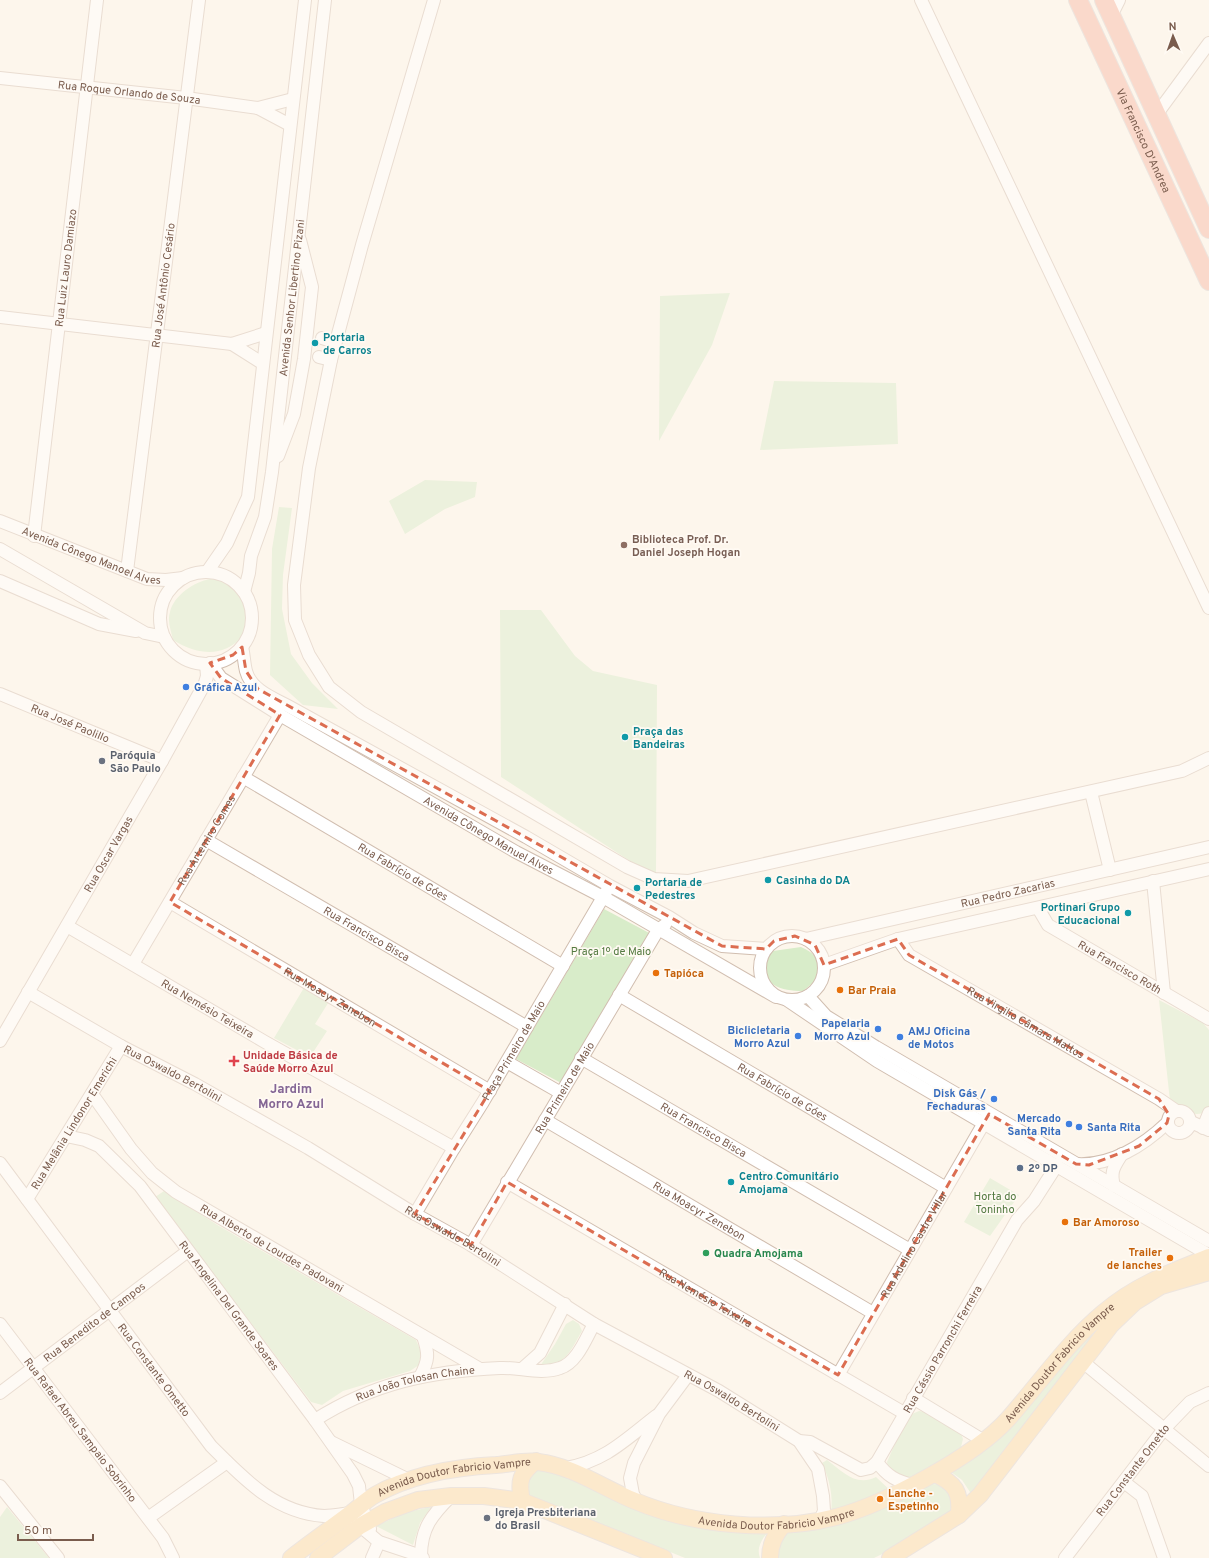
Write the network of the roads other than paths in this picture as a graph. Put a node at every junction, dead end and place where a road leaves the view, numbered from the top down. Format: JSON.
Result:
{"nodes":[{"id":1,"x":97,"y":0,"type":"edge"},
{"id":2,"x":198,"y":0,"type":"edge"},
{"id":3,"x":305,"y":0,"type":"edge"},
{"id":4,"x":325,"y":0,"type":"edge"},
{"id":5,"x":434,"y":0,"type":"edge"},
{"id":6,"x":921,"y":0,"type":"edge"},
{"id":7,"x":1078,"y":0,"type":"edge"},
{"id":8,"x":1104,"y":0,"type":"edge"},
{"id":9,"x":1119,"y":0,"type":"edge"},
{"id":10,"x":1111,"y":16,"type":"junction"},
{"id":11,"x":1209,"y":43,"type":"edge"},
{"id":12,"x":0,"y":78,"type":"edge"},
{"id":13,"x":86,"y":88,"type":"junction"},
{"id":14,"x":186,"y":98,"type":"junction"},
{"id":15,"x":293,"y":99,"type":"junction"},
{"id":16,"x":258,"y":108,"type":"junction"},
{"id":17,"x":1156,"y":114,"type":"junction"},
{"id":18,"x":290,"y":125,"type":"junction"},
{"id":19,"x":1209,"y":229,"type":"edge"},
{"id":20,"x":298,"y":230,"type":"junction"},
{"id":21,"x":1209,"y":281,"type":"edge"},
{"id":22,"x":0,"y":316,"type":"edge"},
{"id":23,"x":58,"y":322,"type":"junction"},
{"id":24,"x":266,"y":333,"type":"junction"},
{"id":25,"x":156,"y":334,"type":"junction"},
{"id":26,"x":313,"y":336,"type":"junction"},
{"id":27,"x":335,"y":342,"type":"junction"},
{"id":28,"x":232,"y":344,"type":"junction"},
{"id":29,"x":310,"y":355,"type":"junction"},
{"id":30,"x":331,"y":360,"type":"junction"},
{"id":31,"x":262,"y":362,"type":"junction"},
{"id":32,"x":272,"y":472,"type":"junction"},
{"id":33,"x":0,"y":521,"type":"edge"},
{"id":34,"x":34,"y":536,"type":"junction"},
{"id":35,"x":0,"y":549,"type":"edge"},
{"id":36,"x":128,"y":571,"type":"junction"},
{"id":37,"x":207,"y":572,"type":"junction"},
{"id":38,"x":184,"y":578,"type":"junction"},
{"id":39,"x":0,"y":581,"type":"edge"},
{"id":40,"x":244,"y":592,"type":"junction"},
{"id":41,"x":1209,"y":608,"type":"edge"},
{"id":42,"x":145,"y":632,"type":"junction"},
{"id":43,"x":164,"y":637,"type":"junction"},
{"id":44,"x":242,"y":646,"type":"junction"},
{"id":45,"x":208,"y":663,"type":"junction"},
{"id":46,"x":0,"y":694,"type":"edge"},
{"id":47,"x":280,"y":715,"type":"junction"},
{"id":48,"x":1209,"y":758,"type":"edge"},
{"id":49,"x":162,"y":761,"type":"junction"},
{"id":50,"x":244,"y":777,"type":"junction"},
{"id":51,"x":1092,"y":792,"type":"junction"},
{"id":52,"x":206,"y":840,"type":"junction"},
{"id":53,"x":1209,"y":847,"type":"edge"},
{"id":54,"x":1209,"y":869,"type":"edge"},
{"id":55,"x":1110,"y":870,"type":"junction"},
{"id":56,"x":1153,"y":881,"type":"junction"},
{"id":57,"x":610,"y":886,"type":"junction"},
{"id":58,"x":603,"y":897,"type":"junction"},
{"id":59,"x":170,"y":902,"type":"junction"},
{"id":60,"x":1038,"y":908,"type":"junction"},
{"id":61,"x":68,"y":926,"type":"junction"},
{"id":62,"x":658,"y":930,"type":"junction"},
{"id":63,"x":694,"y":933,"type":"junction"},
{"id":64,"x":806,"y":939,"type":"junction"},
{"id":65,"x":898,"y":939,"type":"junction"},
{"id":66,"x":766,"y":949,"type":"junction"},
{"id":67,"x":133,"y":964,"type":"junction"},
{"id":68,"x":824,"y":965,"type":"junction"},
{"id":69,"x":563,"y":966,"type":"junction"},
{"id":70,"x":28,"y":992,"type":"junction"},
{"id":71,"x":1164,"y":993,"type":"junction"},
{"id":72,"x":619,"y":995,"type":"junction"},
{"id":73,"x":808,"y":996,"type":"junction"},
{"id":74,"x":781,"y":998,"type":"junction"},
{"id":75,"x":1209,"y":1019,"type":"edge"},
{"id":76,"x":527,"y":1027,"type":"junction"},
{"id":77,"x":1,"y":1037,"type":"edge"},
{"id":78,"x":121,"y":1046,"type":"junction"},
{"id":79,"x":581,"y":1058,"type":"junction"},
{"id":80,"x":507,"y":1062,"type":"junction"},
{"id":81,"x":490,"y":1091,"type":"junction"},
{"id":82,"x":561,"y":1093,"type":"junction"},
{"id":83,"x":92,"y":1094,"type":"junction"},
{"id":84,"x":1209,"y":1113,"type":"edge"},
{"id":85,"x":986,"y":1118,"type":"junction"},
{"id":86,"x":1171,"y":1119,"type":"junction"},
{"id":87,"x":545,"y":1120,"type":"junction"},
{"id":88,"x":1190,"y":1125,"type":"junction"},
{"id":89,"x":1206,"y":1129,"type":"edge"},
{"id":90,"x":66,"y":1136,"type":"junction"},
{"id":91,"x":454,"y":1148,"type":"junction"},
{"id":92,"x":1122,"y":1154,"type":"junction"},
{"id":93,"x":0,"y":1163,"type":"edge"},
{"id":94,"x":1076,"y":1164,"type":"junction"},
{"id":95,"x":1057,"y":1165,"type":"junction"},
{"id":96,"x":152,"y":1173,"type":"junction"},
{"id":97,"x":507,"y":1182,"type":"junction"},
{"id":98,"x":140,"y":1186,"type":"junction"},
{"id":99,"x":1114,"y":1186,"type":"junction"},
{"id":100,"x":946,"y":1188,"type":"junction"},
{"id":101,"x":27,"y":1199,"type":"junction"},
{"id":102,"x":415,"y":1214,"type":"junction"},
{"id":103,"x":1209,"y":1241,"type":"edge"},
{"id":104,"x":471,"y":1245,"type":"junction"},
{"id":105,"x":910,"y":1250,"type":"junction"},
{"id":106,"x":188,"y":1252,"type":"junction"},
{"id":107,"x":1209,"y":1256,"type":"edge"},
{"id":108,"x":1209,"y":1272,"type":"edge"},
{"id":109,"x":565,"y":1304,"type":"junction"},
{"id":110,"x":110,"y":1310,"type":"junction"},
{"id":111,"x":873,"y":1313,"type":"junction"},
{"id":112,"x":0,"y":1324,"type":"edge"},
{"id":113,"x":594,"y":1324,"type":"junction"},
{"id":114,"x":423,"y":1336,"type":"junction"},
{"id":115,"x":1083,"y":1362,"type":"junction"},
{"id":116,"x":34,"y":1368,"type":"junction"},
{"id":117,"x":480,"y":1369,"type":"junction"},
{"id":118,"x":522,"y":1369,"type":"junction"},
{"id":119,"x":838,"y":1374,"type":"junction"},
{"id":120,"x":688,"y":1375,"type":"junction"},
{"id":121,"x":420,"y":1377,"type":"junction"},
{"id":122,"x":0,"y":1393,"type":"edge"},
{"id":123,"x":1209,"y":1393,"type":"edge"},
{"id":124,"x":913,"y":1398,"type":"junction"},
{"id":125,"x":904,"y":1413,"type":"junction"},
{"id":126,"x":659,"y":1414,"type":"junction"},
{"id":127,"x":315,"y":1420,"type":"junction"},
{"id":128,"x":1164,"y":1429,"type":"junction"},
{"id":129,"x":330,"y":1441,"type":"junction"},
{"id":130,"x":799,"y":1441,"type":"junction"},
{"id":131,"x":984,"y":1441,"type":"junction"},
{"id":132,"x":536,"y":1461,"type":"junction"},
{"id":133,"x":228,"y":1462,"type":"junction"},
{"id":134,"x":877,"y":1462,"type":"junction"},
{"id":135,"x":1209,"y":1466,"type":"edge"},
{"id":136,"x":566,"y":1468,"type":"junction"},
{"id":137,"x":935,"y":1474,"type":"junction"},
{"id":138,"x":409,"y":1480,"type":"junction"},
{"id":139,"x":1124,"y":1482,"type":"junction"},
{"id":140,"x":913,"y":1485,"type":"junction"},
{"id":141,"x":2,"y":1494,"type":"edge"},
{"id":142,"x":451,"y":1496,"type":"junction"},
{"id":143,"x":522,"y":1501,"type":"junction"},
{"id":144,"x":637,"y":1502,"type":"junction"},
{"id":145,"x":959,"y":1515,"type":"junction"},
{"id":146,"x":148,"y":1518,"type":"junction"},
{"id":147,"x":820,"y":1520,"type":"junction"},
{"id":148,"x":365,"y":1523,"type":"junction"},
{"id":149,"x":784,"y":1524,"type":"junction"},
{"id":150,"x":422,"y":1557,"type":"edge"},
{"id":151,"x":58,"y":1558,"type":"edge"},
{"id":152,"x":173,"y":1558,"type":"edge"},
{"id":153,"x":291,"y":1558,"type":"edge"},
{"id":154,"x":318,"y":1558,"type":"edge"},
{"id":155,"x":372,"y":1558,"type":"edge"},
{"id":156,"x":664,"y":1558,"type":"edge"},
{"id":157,"x":770,"y":1558,"type":"edge"},
{"id":158,"x":890,"y":1558,"type":"edge"},
{"id":159,"x":1065,"y":1558,"type":"edge"},
{"id":160,"x":1164,"y":1558,"type":"edge"}],
"edges":[{"from":1,"to":13,"type":"street","name":"Rua Luiz Lauro Damiazo"},
{"from":2,"to":14,"type":"street","name":"Rua José Antônio Cesário"},
{"from":3,"to":15,"type":"street","name":"Avenida Senhor Libertino Pizani"},
{"from":4,"to":20,"type":"street","name":"Avenida Senhor Libertino Pizani"},
{"from":5,"to":27,"type":"street"},
{"from":6,"to":41,"type":"street"},
{"from":7,"to":21,"type":"highway","name":"Via Francisco D'Andrea"},
{"from":8,"to":10,"type":"highway","name":"Via Francisco D'Andrea"},
{"from":9,"to":10,"type":"street"},
{"from":10,"to":17,"type":"highway","name":"Via Francisco D'Andrea"},
{"from":11,"to":17,"type":"street"},
{"from":12,"to":13,"type":"street","name":"Rua Roque Orlando de Souza"},
{"from":13,"to":14,"type":"street","name":"Rua Roque Orlando de Souza"},
{"from":13,"to":23,"type":"street","name":"Rua Luiz Lauro Damiazo"},
{"from":14,"to":16,"type":"street","name":"Rua Roque Orlando de Souza"},
{"from":14,"to":25,"type":"street","name":"Rua José Antônio Cesário"},
{"from":15,"to":16,"type":"street","name":"Rua Roque Orlando de Souza"},
{"from":15,"to":18,"type":"street","name":"Avenida Senhor Libertino Pizani"},
{"from":16,"to":18,"type":"street","name":"Rua Roque Orlando de Souza"},
{"from":17,"to":19,"type":"highway","name":"Via Francisco D'Andrea"},
{"from":18,"to":24,"type":"street","name":"Avenida Senhor Libertino Pizani"},
{"from":20,"to":26,"type":"street"},
{"from":20,"to":32,"type":"street","name":"Avenida Senhor Libertino Pizani"},
{"from":22,"to":23,"type":"street"},
{"from":23,"to":25,"type":"street"},
{"from":23,"to":34,"type":"street","name":"Rua Luiz Lauro Damiazo"},
{"from":24,"to":28,"type":"street"},
{"from":24,"to":31,"type":"street","name":"Avenida Senhor Libertino Pizani"},
{"from":25,"to":28,"type":"street"},
{"from":25,"to":36,"type":"street","name":"Rua José Antônio Cesário"},
{"from":26,"to":27,"type":"street"},
{"from":26,"to":29,"type":"street"},
{"from":27,"to":30,"type":"street"},
{"from":28,"to":31,"type":"street"},
{"from":29,"to":30,"type":"street"},
{"from":29,"to":32,"type":"street"},
{"from":30,"to":51,"type":"street"},
{"from":31,"to":37,"type":"street","name":"Avenida Senhor Libertino Pizani"},
{"from":32,"to":40,"type":"street","name":"Avenida Senhor Libertino Pizani"},
{"from":33,"to":34,"type":"street","name":"Avenida Cônego Manoel Alves"},
{"from":34,"to":36,"type":"street","name":"Avenida Cônego Manoel Alves"},
{"from":35,"to":42,"type":"street"},
{"from":36,"to":38,"type":"street","name":"Avenida Cônego Manoel Alves"},
{"from":37,"to":38,"type":"street"},
{"from":37,"to":40,"type":"street"},
{"from":38,"to":43,"type":"street"},
{"from":39,"to":42,"type":"street"},
{"from":40,"to":44,"type":"street"},
{"from":42,"to":43,"type":"street"},
{"from":43,"to":45,"type":"street"},
{"from":44,"to":45,"type":"street"},
{"from":44,"to":57,"type":"street","name":"Avenida Cônego Manuel Alves"},
{"from":45,"to":47,"type":"street","name":"Avenida Cônego Manuel Alves"},
{"from":45,"to":49,"type":"street","name":"Rua Oscar Vargas"},
{"from":46,"to":49,"type":"street","name":"Rua José Paolillo"},
{"from":47,"to":50,"type":"street","name":"Rua Artemiro Gomes"},
{"from":47,"to":58,"type":"street","name":"Avenida Cônego Manuel Alves"},
{"from":48,"to":51,"type":"street"},
{"from":49,"to":61,"type":"street","name":"Rua Oscar Vargas"},
{"from":50,"to":52,"type":"street","name":"Rua Artemiro Gomes"},
{"from":50,"to":69,"type":"street","name":"Rua Fabrício de Góes"},
{"from":51,"to":55,"type":"street"},
{"from":52,"to":59,"type":"street","name":"Rua Artemiro Gomes"},
{"from":52,"to":76,"type":"street","name":"Rua Francisco Bisca"},
{"from":53,"to":55,"type":"street","name":"Rua Pedro Zacarias"},
{"from":54,"to":56,"type":"street","name":"Rua Pedro Zacarias"},
{"from":55,"to":64,"type":"street","name":"Rua Pedro Zacarias"},
{"from":56,"to":60,"type":"street","name":"Rua Pedro Zacarias"},
{"from":56,"to":71,"type":"street"},
{"from":57,"to":58,"type":"street","name":"Praça Primeiro de Maio"},
{"from":57,"to":63,"type":"street","name":"Avenida Cônego Manuel Alves"},
{"from":58,"to":62,"type":"street","name":"Avenida Cônego Manuel Alves"},
{"from":58,"to":69,"type":"street","name":"Praça Primeiro de Maio"},
{"from":59,"to":67,"type":"street","name":"Rua Artemiro Gomes"},
{"from":59,"to":81,"type":"street","name":"Rua Moacyr Zenebon"},
{"from":60,"to":65,"type":"street","name":"Rua Pedro Zacarias"},
{"from":60,"to":71,"type":"street","name":"Rua Francisco Roth"},
{"from":61,"to":67,"type":"street","name":"Rua Nemésio Teixeira"},
{"from":61,"to":70,"type":"street","name":"Rua Oscar Vargas"},
{"from":62,"to":63,"type":"street"},
{"from":62,"to":72,"type":"street","name":"Rua Primeiro de Maio"},
{"from":62,"to":74,"type":"street","name":"Avenida Cônego Manuel Alves"},
{"from":63,"to":66,"type":"street","name":"Avenida Cônego Manuel Alves"},
{"from":64,"to":66,"type":"street"},
{"from":64,"to":68,"type":"street"},
{"from":65,"to":68,"type":"street","name":"Rua Pedro Zacarias"},
{"from":65,"to":86,"type":"street","name":"Rua Virgilio Câmara Mattos"},
{"from":66,"to":74,"type":"street"},
{"from":67,"to":91,"type":"street","name":"Rua Nemésio Teixeira"},
{"from":68,"to":73,"type":"street"},
{"from":69,"to":76,"type":"street","name":"Praça Primeiro de Maio"},
{"from":70,"to":77,"type":"street","name":"Rua Oscar Vargas"},
{"from":70,"to":78,"type":"street","name":"Rua Oswaldo Bertolini"},
{"from":71,"to":75,"type":"street","name":"Rua Francisco Roth"},
{"from":72,"to":79,"type":"street","name":"Rua Primeiro de Maio"},
{"from":72,"to":100,"type":"street","name":"Rua Fabrício de Góes"},
{"from":73,"to":74,"type":"street"},
{"from":73,"to":85,"type":"street","name":"Avenida Cônego Manuel Alves"},
{"from":74,"to":85,"type":"street","name":"Avenida Cônego Manuel Alves"},
{"from":76,"to":80,"type":"street","name":"Praça Primeiro de Maio"},
{"from":78,"to":83,"type":"street","name":"Rua Melânia Lindonor Emerichi"},
{"from":78,"to":102,"type":"street","name":"Rua Oswaldo Bertolini"},
{"from":79,"to":82,"type":"street","name":"Rua Primeiro de Maio"},
{"from":79,"to":105,"type":"street","name":"Rua Francisco Bisca"},
{"from":80,"to":81,"type":"street","name":"Praça Primeiro de Maio"},
{"from":80,"to":82,"type":"street"},
{"from":81,"to":91,"type":"street","name":"Praça Primeiro de Maio"},
{"from":82,"to":87,"type":"street","name":"Rua Primeiro de Maio"},
{"from":83,"to":90,"type":"street","name":"Rua Melânia Lindonor Emerichi"},
{"from":83,"to":96,"type":"street","name":"Rua Alberto de Lourdes Padovani"},
{"from":84,"to":89,"type":"street"},
{"from":85,"to":94,"type":"street","name":"Avenida Cônego Manuel Alves"},
{"from":85,"to":95,"type":"street","name":"Avenida Cônego Manuel Alves"},
{"from":85,"to":100,"type":"street","name":"Rua Adelino Castro Villar"},
{"from":86,"to":88,"type":"street"},
{"from":86,"to":88,"type":"street"},
{"from":86,"to":92,"type":"street"},
{"from":87,"to":97,"type":"street","name":"Rua Primeiro de Maio"},
{"from":87,"to":111,"type":"street","name":"Rua Moacyr Zenebon"},
{"from":88,"to":89,"type":"street"},
{"from":90,"to":98,"type":"street","name":"Rua Angelina Del Grande Soares"},
{"from":90,"to":101,"type":"street","name":"Rua Melânia Lindonor Emerichi"},
{"from":91,"to":102,"type":"street","name":"Praça Primeiro de Maio"},
{"from":92,"to":94,"type":"street"},
{"from":92,"to":99,"type":"street"},
{"from":93,"to":101,"type":"street","name":"Rua Constante Ometto"},
{"from":94,"to":99,"type":"street","name":"Avenida Cônego Manuel Alves"},
{"from":95,"to":107,"type":"street","name":"Avenida Cônego Manuel Alves"},
{"from":95,"to":124,"type":"street","name":"Rua Cássio Parronchi Ferreira"},
{"from":96,"to":98,"type":"street"},
{"from":96,"to":114,"type":"street","name":"Rua Alberto de Lourdes Padovani"},
{"from":97,"to":104,"type":"street","name":"Rua Primeiro de Maio"},
{"from":97,"to":119,"type":"street","name":"Rua Nemésio Teixeira"},
{"from":98,"to":106,"type":"street","name":"Rua Angelina Del Grande Soares"},
{"from":99,"to":103,"type":"street","name":"Avenida Cônego Manuel Alves"},
{"from":100,"to":105,"type":"street","name":"Rua Adelino Castro Villar"},
{"from":101,"to":110,"type":"street","name":"Rua Constante Ometto"},
{"from":102,"to":104,"type":"street","name":"Rua Oswaldo Bertolini"},
{"from":104,"to":109,"type":"street","name":"Rua Oswaldo Bertolini"},
{"from":105,"to":111,"type":"street","name":"Rua Adelino Castro Villar"},
{"from":106,"to":110,"type":"street","name":"Rua Benedito de Campos"},
{"from":106,"to":127,"type":"street","name":"Rua Angelina Del Grande Soares"},
{"from":107,"to":131,"type":"main road","name":"Avenida Doutor Fabricio Vampre"},
{"from":108,"to":115,"type":"main road","name":"Avenida Doutor Fabricio Vampre"},
{"from":109,"to":113,"type":"street","name":"Rua Oswaldo Bertolini"},
{"from":109,"to":118,"type":"street"},
{"from":110,"to":116,"type":"street","name":"Rua Benedito de Campos"},
{"from":110,"to":133,"type":"street","name":"Rua Constante Ometto"},
{"from":111,"to":119,"type":"street","name":"Rua Adelino Castro Villar"},
{"from":112,"to":116,"type":"street","name":"Rua Rafael Abreu Sampaio Sobrinho"},
{"from":113,"to":118,"type":"street","name":"Rua João Tolosan Chaine"},
{"from":113,"to":120,"type":"street","name":"Rua Oswaldo Bertolini"},
{"from":114,"to":117,"type":"street","name":"Rua Alberto de Lourdes Padovani"},
{"from":114,"to":121,"type":"street"},
{"from":115,"to":128,"type":"street"},
{"from":115,"to":145,"type":"main road","name":"Avenida Doutor Fabricio Vampre"},
{"from":116,"to":122,"type":"street","name":"Rua Benedito de Campos"},
{"from":116,"to":146,"type":"street","name":"Rua Rafael Abreu Sampaio Sobrinho"},
{"from":117,"to":118,"type":"street","name":"Rua João Tolosan Chaine"},
{"from":117,"to":121,"type":"street","name":"Rua João Tolosan Chaine"},
{"from":119,"to":125,"type":"street","name":"Rua Nemésio Teixeira"},
{"from":120,"to":126,"type":"street"},
{"from":120,"to":130,"type":"street","name":"Rua Oswaldo Bertolini"},
{"from":121,"to":127,"type":"street","name":"Rua João Tolosan Chaine"},
{"from":123,"to":128,"type":"street","name":"Rua Constante Ometto"},
{"from":124,"to":125,"type":"street","name":"Rua Cássio Parronchi Ferreira"},
{"from":124,"to":131,"type":"street"},
{"from":125,"to":134,"type":"street","name":"Rua Cássio Parronchi Ferreira"},
{"from":126,"to":136,"type":"street"},
{"from":126,"to":144,"type":"street"},
{"from":127,"to":129,"type":"street","name":"Rua Angelina Del Grande Soares"},
{"from":128,"to":135,"type":"street"},
{"from":128,"to":139,"type":"street","name":"Rua Constante Ometto"},
{"from":129,"to":138,"type":"street"},
{"from":129,"to":148,"type":"street","name":"Rua Angelina Del Grande Soares"},
{"from":130,"to":134,"type":"street"},
{"from":130,"to":147,"type":"street","name":"Rua Oswaldo Bertolini"},
{"from":131,"to":137,"type":"main road","name":"Avenida Doutor Fabricio Vampre"},
{"from":132,"to":136,"type":"main road","name":"Avenida Doutor Fabricio Vampre"},
{"from":132,"to":138,"type":"main road","name":"Avenida Doutor Fabricio Vampre"},
{"from":132,"to":143,"type":"main road"},
{"from":133,"to":146,"type":"street"},
{"from":133,"to":148,"type":"street","name":"Rua Constante Ometto"},
{"from":134,"to":140,"type":"street"},
{"from":136,"to":144,"type":"main road","name":"Avenida Doutor Fabricio Vampre"},
{"from":137,"to":140,"type":"main road","name":"Avenida Doutor Fabricio Vampre"},
{"from":137,"to":145,"type":"main road"},
{"from":138,"to":148,"type":"main road","name":"Avenida Doutor Fabricio Vampre"},
{"from":139,"to":159,"type":"street","name":"Rua Constante Ometto"},
{"from":139,"to":160,"type":"street"},
{"from":140,"to":147,"type":"main road","name":"Avenida Doutor Fabricio Vampre"},
{"from":141,"to":151,"type":"street"},
{"from":142,"to":143,"type":"main road","name":"Avenida Doutor Fabricio Vampre"},
{"from":142,"to":148,"type":"main road","name":"Avenida Doutor Fabricio Vampre"},
{"from":142,"to":150,"type":"street"},
{"from":143,"to":156,"type":"main road","name":"Avenida Doutor Fabricio Vampre"},
{"from":144,"to":149,"type":"main road","name":"Avenida Doutor Fabricio Vampre"},
{"from":145,"to":158,"type":"main road","name":"Avenida Doutor Fabricio Vampre"},
{"from":146,"to":152,"type":"street","name":"Rua Rafael Abreu Sampaio Sobrinho"},
{"from":147,"to":149,"type":"main road","name":"Avenida Doutor Fabricio Vampre"},
{"from":148,"to":150,"type":"street"},
{"from":148,"to":153,"type":"main road","name":"Avenida Doutor Fabricio Vampre"},
{"from":148,"to":154,"type":"main road","name":"Avenida Doutor Fabricio Vampre"},
{"from":148,"to":155,"type":"street"},
{"from":149,"to":157,"type":"main road"}]}
